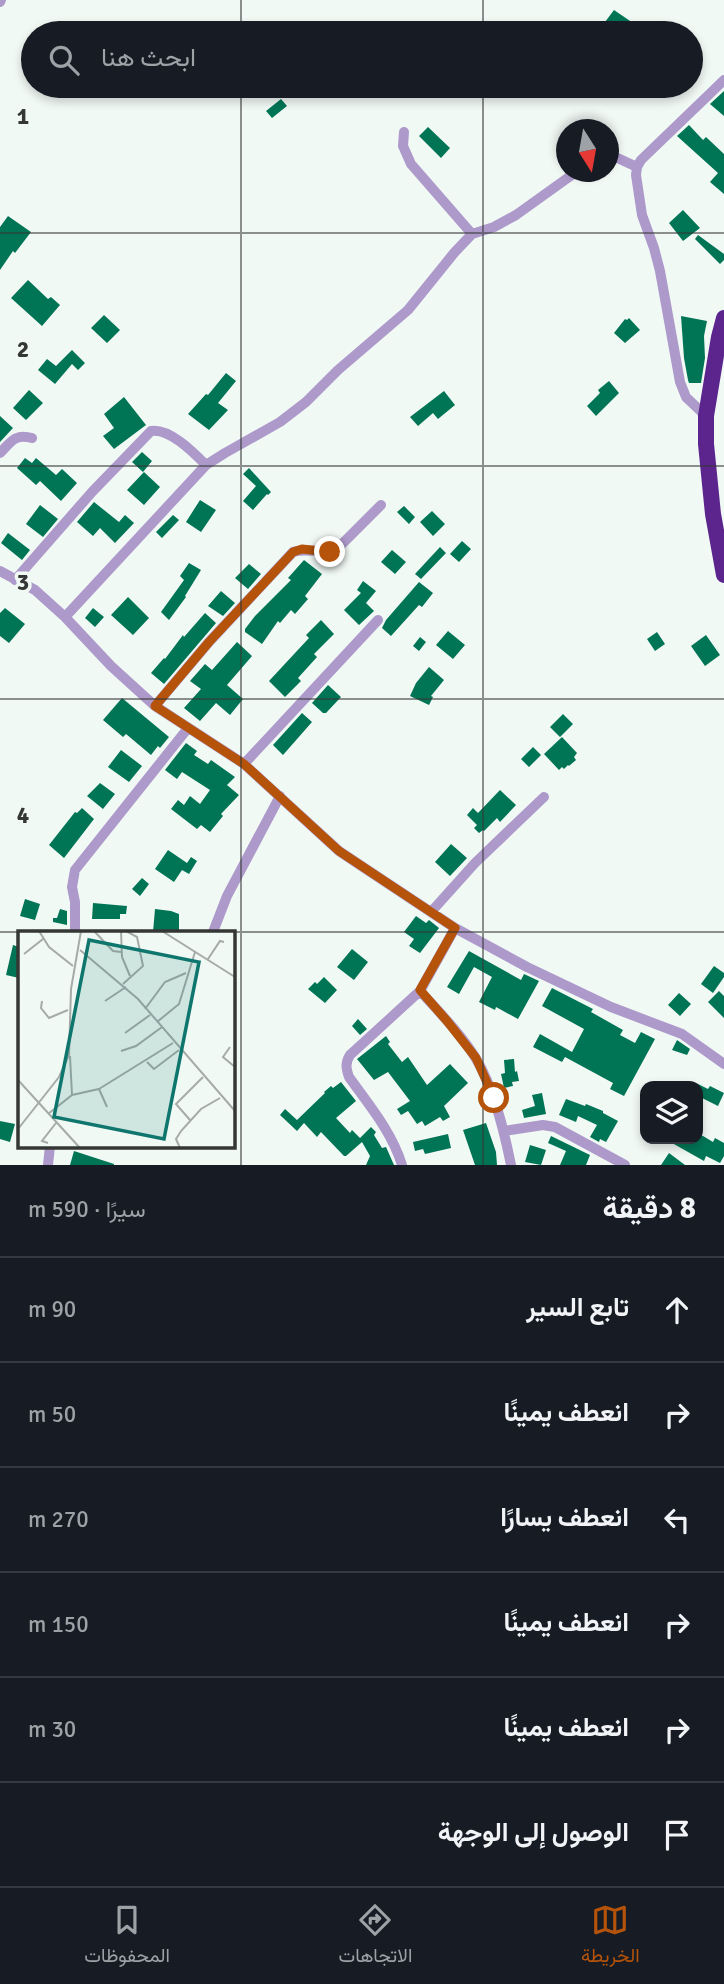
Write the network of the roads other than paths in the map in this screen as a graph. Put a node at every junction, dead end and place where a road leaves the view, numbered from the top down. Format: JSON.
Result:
{"nodes":[{"id":1,"x":724,"y":80,"type":"edge"},
{"id":2,"x":404,"y":132,"type":"dead end"},
{"id":3,"x":619,"y":160,"type":"edge"},
{"id":4,"x":637,"y":167,"type":"junction"},
{"id":5,"x":562,"y":182,"type":"edge"},
{"id":6,"x":472,"y":234,"type":"junction"},
{"id":7,"x":724,"y":318,"type":"edge"},
{"id":8,"x":706,"y":416,"type":"junction"},
{"id":9,"x":32,"y":439,"type":"dead end"},
{"id":10,"x":0,"y":453,"type":"edge"},
{"id":11,"x":206,"y":465,"type":"junction"},
{"id":12,"x":381,"y":505,"type":"dead end"},
{"id":13,"x":0,"y":571,"type":"edge"},
{"id":14,"x":724,"y":575,"type":"edge"},
{"id":15,"x":15,"y":580,"type":"junction"},
{"id":16,"x":65,"y":617,"type":"junction"},
{"id":17,"x":378,"y":620,"type":"dead end"},
{"id":18,"x":155,"y":706,"type":"junction"},
{"id":19,"x":188,"y":728,"type":"junction"},
{"id":20,"x":244,"y":764,"type":"junction"},
{"id":21,"x":280,"y":796,"type":"junction"},
{"id":22,"x":544,"y":797,"type":"dead end"},
{"id":23,"x":432,"y":912,"type":"junction"},
{"id":24,"x":455,"y":928,"type":"junction"},
{"id":25,"x":75,"y":931,"type":"edge"},
{"id":26,"x":214,"y":931,"type":"edge"},
{"id":27,"x":420,"y":990,"type":"junction"},
{"id":28,"x":724,"y":1064,"type":"edge"},
{"id":29,"x":504,"y":1130,"type":"junction"},
{"id":30,"x":402,"y":1165,"type":"edge"},
{"id":31,"x":511,"y":1165,"type":"edge"},
{"id":32,"x":625,"y":1165,"type":"edge"}],
"edges":[{"from":1,"to":4,"type":"street"},
{"from":2,"to":6,"type":"street"},
{"from":3,"to":4,"type":"street"},
{"from":4,"to":8,"type":"street"},
{"from":5,"to":6,"type":"street"},
{"from":6,"to":11,"type":"street"},
{"from":7,"to":8,"type":"highway"},
{"from":8,"to":14,"type":"highway"},
{"from":9,"to":10,"type":"street"},
{"from":11,"to":15,"type":"street"},
{"from":11,"to":16,"type":"street"},
{"from":12,"to":18,"type":"street"},
{"from":13,"to":15,"type":"street"},
{"from":15,"to":16,"type":"street"},
{"from":16,"to":18,"type":"street"},
{"from":17,"to":20,"type":"street"},
{"from":18,"to":19,"type":"street"},
{"from":19,"to":20,"type":"street"},
{"from":19,"to":25,"type":"street"},
{"from":20,"to":21,"type":"street"},
{"from":21,"to":23,"type":"street"},
{"from":21,"to":26,"type":"street"},
{"from":22,"to":23,"type":"street"},
{"from":23,"to":24,"type":"street"},
{"from":24,"to":27,"type":"street"},
{"from":24,"to":28,"type":"street"},
{"from":27,"to":29,"type":"street"},
{"from":27,"to":30,"type":"street"},
{"from":29,"to":31,"type":"street"},
{"from":29,"to":32,"type":"street"}]}
